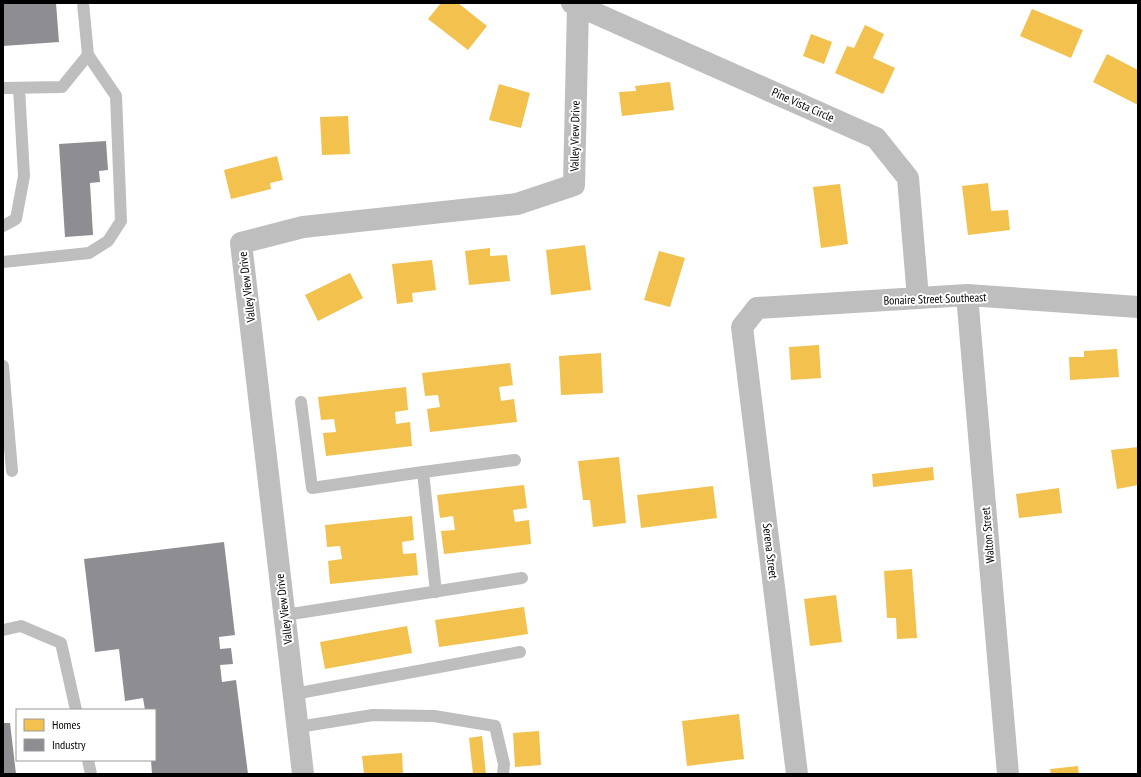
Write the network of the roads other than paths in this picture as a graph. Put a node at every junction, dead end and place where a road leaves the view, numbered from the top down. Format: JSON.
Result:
{"nodes":[{"id":1,"x":83,"y":3,"type":"edge"},
{"id":2,"x":575,"y":5,"type":"edge"},
{"id":3,"x":88,"y":55,"type":"junction"},
{"id":4,"x":3,"y":88,"type":"edge"},
{"id":5,"x":19,"y":88,"type":"junction"},
{"id":6,"x":3,"y":226,"type":"edge"},
{"id":7,"x":3,"y":262,"type":"edge"},
{"id":8,"x":967,"y":295,"type":"junction"},
{"id":9,"x":918,"y":298,"type":"junction"},
{"id":10,"x":1138,"y":307,"type":"edge"},
{"id":11,"x":742,"y":328,"type":"joint"},
{"id":12,"x":3,"y":366,"type":"edge"},
{"id":13,"x":301,"y":402,"type":"dead end"},
{"id":14,"x":515,"y":460,"type":"dead end"},
{"id":15,"x":12,"y":470,"type":"dead end"},
{"id":16,"x":423,"y":472,"type":"junction"},
{"id":17,"x":522,"y":578,"type":"dead end"},
{"id":18,"x":436,"y":592,"type":"junction"},
{"id":19,"x":285,"y":615,"type":"junction"},
{"id":20,"x":3,"y":630,"type":"edge"},
{"id":21,"x":520,"y":652,"type":"dead end"},
{"id":22,"x":294,"y":694,"type":"junction"},
{"id":23,"x":76,"y":709,"type":"edge"},
{"id":24,"x":298,"y":727,"type":"junction"},
{"id":25,"x":88,"y":761,"type":"edge"},
{"id":26,"x":91,"y":774,"type":"edge"},
{"id":27,"x":303,"y":774,"type":"edge"},
{"id":28,"x":503,"y":774,"type":"edge"},
{"id":29,"x":797,"y":774,"type":"edge"},
{"id":30,"x":1008,"y":774,"type":"edge"}],
"edges":[{"from":1,"to":3,"type":"lane"},
{"from":2,"to":9,"type":"street","name":"Pine Vista Circle"},
{"from":2,"to":19,"type":"street","name":"Valley View Drive"},
{"from":3,"to":5,"type":"lane"},
{"from":3,"to":7,"type":"lane"},
{"from":4,"to":5,"type":"lane"},
{"from":5,"to":6,"type":"lane"},
{"from":8,"to":9,"type":"street","name":"Bonaire Street Southeast"},
{"from":8,"to":10,"type":"street","name":"Bonaire Street Southeast"},
{"from":8,"to":30,"type":"street","name":"Walton Street"},
{"from":9,"to":11,"type":"street","name":"Bonaire Street Southeast"},
{"from":11,"to":29,"type":"street","name":"Serena Street"},
{"from":12,"to":15,"type":"lane"},
{"from":13,"to":16,"type":"lane"},
{"from":14,"to":16,"type":"lane"},
{"from":16,"to":18,"type":"lane"},
{"from":17,"to":18,"type":"lane"},
{"from":18,"to":19,"type":"lane"},
{"from":19,"to":22,"type":"street","name":"Valley View Drive"},
{"from":20,"to":23,"type":"lane"},
{"from":21,"to":22,"type":"lane"},
{"from":22,"to":24,"type":"street","name":"Valley View Drive"},
{"from":24,"to":27,"type":"street","name":"Valley View Drive"},
{"from":24,"to":28,"type":"lane"},
{"from":25,"to":26,"type":"lane"}]}
